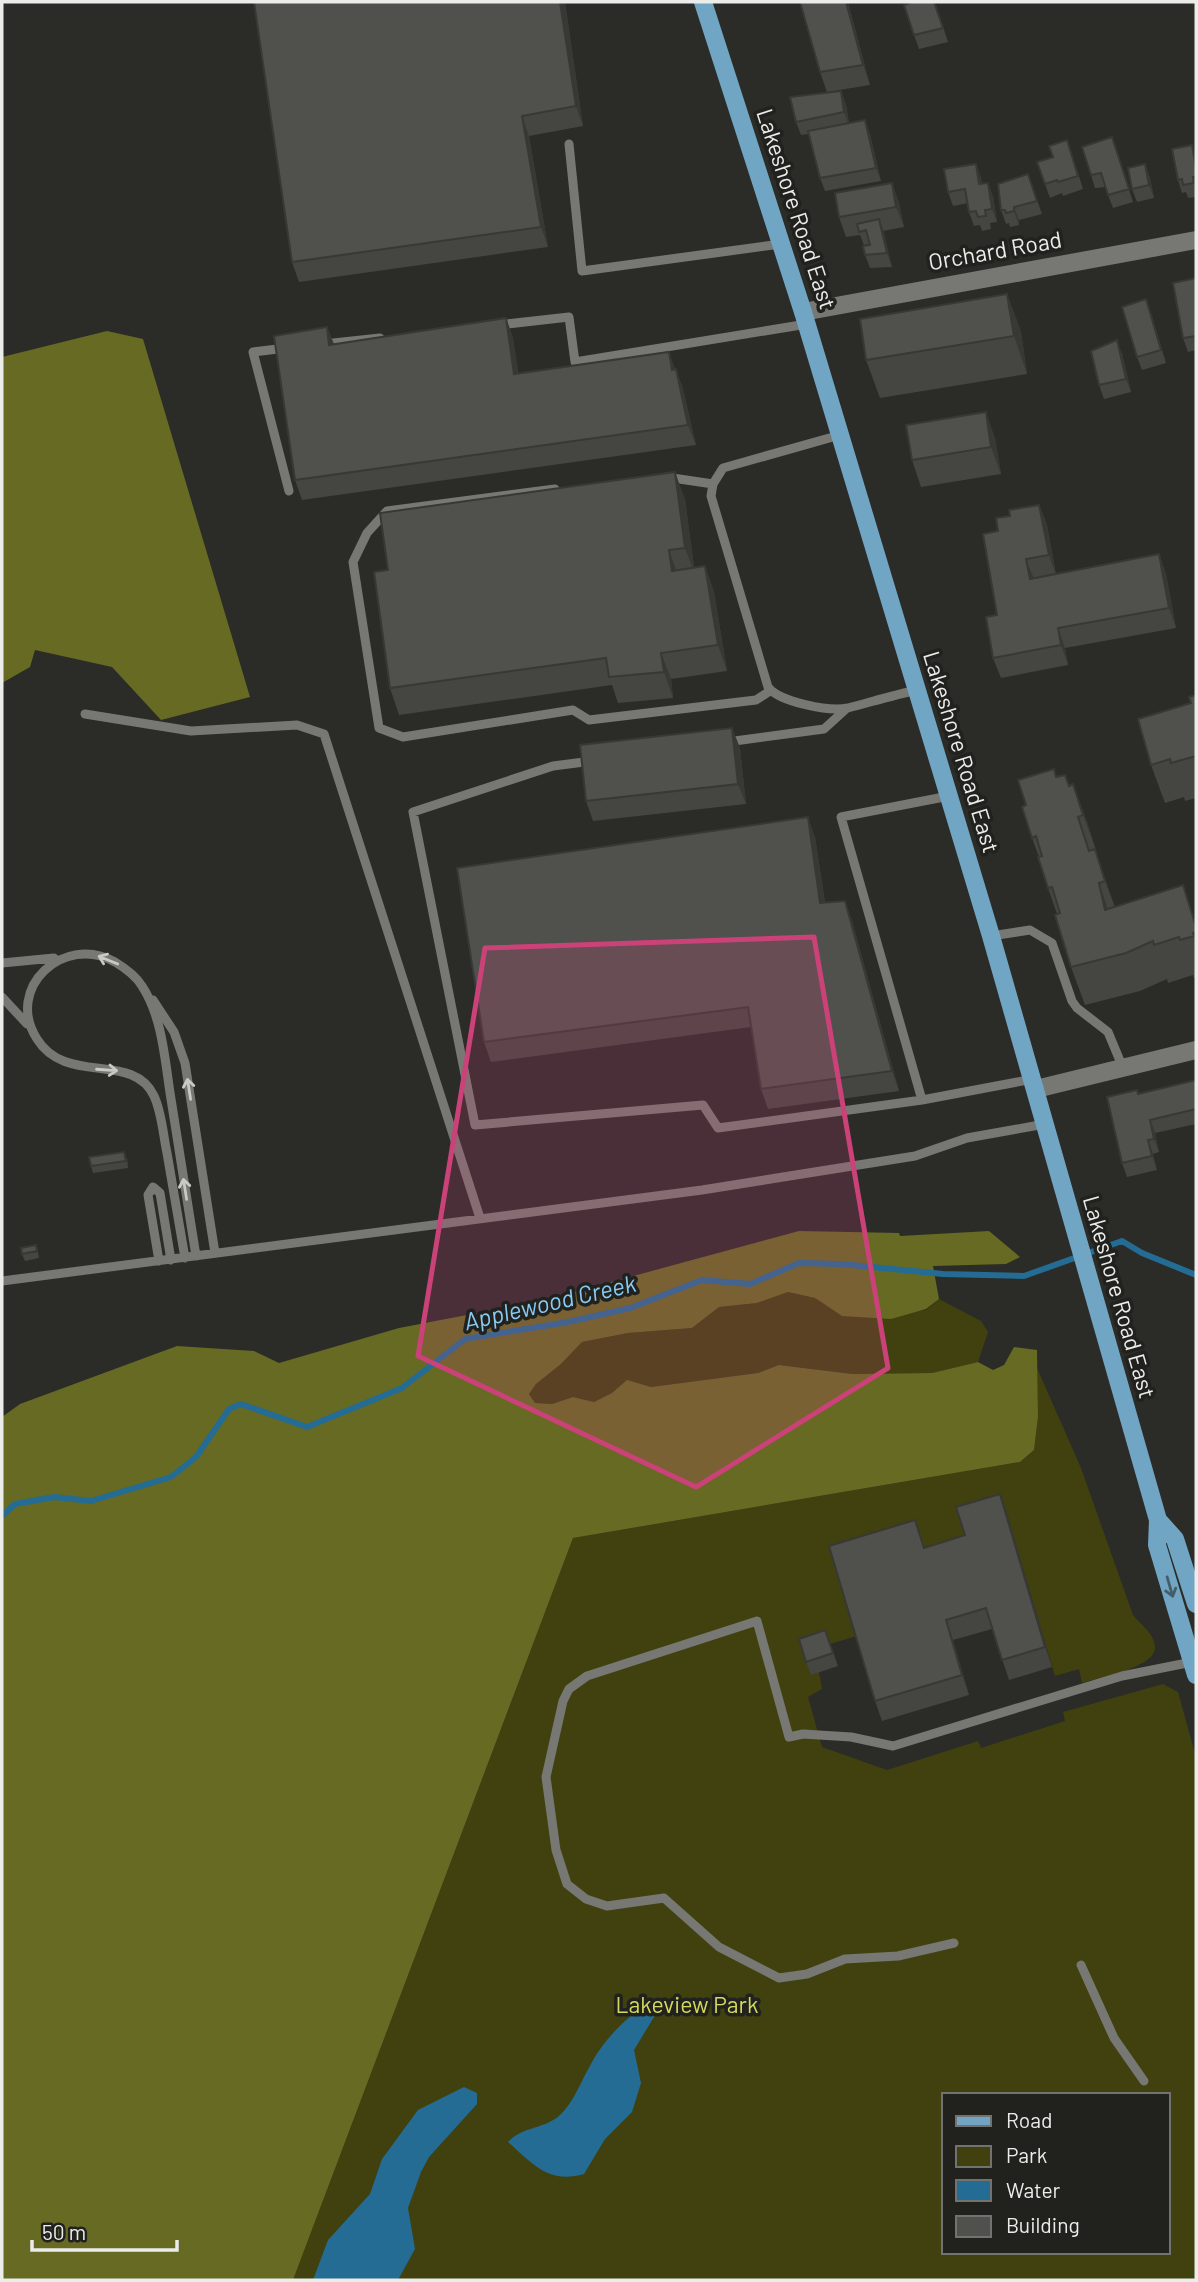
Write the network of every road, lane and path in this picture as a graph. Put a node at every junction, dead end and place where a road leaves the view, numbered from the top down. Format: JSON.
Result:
{"nodes":[{"id":1,"x":703,"y":2,"type":"edge"},
{"id":2,"x":569,"y":145,"type":"dead end"},
{"id":3,"x":1196,"y":240,"type":"edge"},
{"id":4,"x":781,"y":244,"type":"junction"},
{"id":5,"x":805,"y":318,"type":"junction"},
{"id":6,"x":487,"y":326,"type":"edge"},
{"id":7,"x":391,"y":337,"type":"edge"},
{"id":8,"x":308,"y":346,"type":"edge"},
{"id":9,"x":295,"y":348,"type":"edge"},
{"id":10,"x":840,"y":435,"type":"junction"},
{"id":11,"x":654,"y":476,"type":"edge"},
{"id":12,"x":713,"y":484,"type":"junction"},
{"id":13,"x":560,"y":488,"type":"edge"},
{"id":14,"x":289,"y":491,"type":"dead end"},
{"id":15,"x":917,"y":690,"type":"junction"},
{"id":16,"x":770,"y":691,"type":"junction"},
{"id":17,"x":846,"y":709,"type":"junction"},
{"id":18,"x":85,"y":714,"type":"dead end"},
{"id":19,"x":716,"y":744,"type":"edge"},
{"id":20,"x":607,"y":759,"type":"edge"},
{"id":21,"x":949,"y":796,"type":"junction"},
{"id":22,"x":991,"y":936,"type":"junction"},
{"id":23,"x":59,"y":958,"type":"junction"},
{"id":24,"x":2,"y":962,"type":"edge"},
{"id":25,"x":142,"y":986,"type":"junction"},
{"id":26,"x":2,"y":997,"type":"edge"},
{"id":27,"x":30,"y":1028,"type":"junction"},
{"id":28,"x":1196,"y":1050,"type":"edge"},
{"id":29,"x":1123,"y":1068,"type":"junction"},
{"id":30,"x":1034,"y":1084,"type":"junction"},
{"id":31,"x":922,"y":1100,"type":"junction"},
{"id":32,"x":1045,"y":1124,"type":"junction"},
{"id":33,"x":480,"y":1218,"type":"junction"},
{"id":34,"x":215,"y":1253,"type":"junction"},
{"id":35,"x":196,"y":1256,"type":"junction"},
{"id":36,"x":185,"y":1258,"type":"junction"},
{"id":37,"x":171,"y":1260,"type":"junction"},
{"id":38,"x":159,"y":1261,"type":"junction"},
{"id":39,"x":2,"y":1281,"type":"edge"},
{"id":40,"x":1158,"y":1520,"type":"junction"},
{"id":41,"x":1196,"y":1604,"type":"edge"},
{"id":42,"x":1194,"y":1668,"type":"edge"},
{"id":43,"x":954,"y":1943,"type":"dead end"},
{"id":44,"x":1081,"y":1965,"type":"dead end"},
{"id":45,"x":1144,"y":2081,"type":"dead end"}],
"edges":[{"from":1,"to":4,"type":"main road","name":"Lakeshore Road East"},
{"from":2,"to":4,"type":"lane"},
{"from":3,"to":5,"type":"street","name":"Orchard Road"},
{"from":4,"to":5,"type":"main road","name":"Lakeshore Road East"},
{"from":5,"to":6,"type":"lane"},
{"from":5,"to":10,"type":"main road","name":"Lakeshore Road East"},
{"from":7,"to":8,"type":"lane"},
{"from":9,"to":14,"type":"lane"},
{"from":10,"to":12,"type":"lane"},
{"from":10,"to":15,"type":"main road","name":"Lakeshore Road East"},
{"from":11,"to":12,"type":"lane"},
{"from":12,"to":16,"type":"lane"},
{"from":13,"to":16,"type":"lane"},
{"from":15,"to":17,"type":"lane"},
{"from":15,"to":21,"type":"main road","name":"Lakeshore Road East"},
{"from":16,"to":17,"type":"lane"},
{"from":17,"to":19,"type":"lane"},
{"from":18,"to":33,"type":"lane"},
{"from":20,"to":31,"type":"lane"},
{"from":21,"to":22,"type":"main road","name":"Lakeshore Road East"},
{"from":21,"to":31,"type":"lane"},
{"from":22,"to":29,"type":"lane"},
{"from":22,"to":30,"type":"main road","name":"Lakeshore Road East"},
{"from":23,"to":24,"type":"lane"},
{"from":25,"to":23,"type":"lane","one_way":true},
{"from":23,"to":27,"type":"lane"},
{"from":34,"to":25,"type":"lane","one_way":true},
{"from":35,"to":25,"type":"lane","one_way":true},
{"from":26,"to":27,"type":"lane"},
{"from":27,"to":36,"type":"lane","one_way":true},
{"from":28,"to":29,"type":"street"},
{"from":29,"to":30,"type":"street"},
{"from":30,"to":31,"type":"lane"},
{"from":30,"to":32,"type":"main road","name":"Lakeshore Road East"},
{"from":32,"to":33,"type":"lane"},
{"from":32,"to":40,"type":"main road","name":"Lakeshore Road East"},
{"from":33,"to":34,"type":"lane"},
{"from":34,"to":35,"type":"lane"},
{"from":35,"to":36,"type":"lane"},
{"from":36,"to":37,"type":"lane"},
{"from":37,"to":38,"type":"lane"},
{"from":37,"to":38,"type":"lane"},
{"from":38,"to":39,"type":"lane"},
{"from":40,"to":41,"type":"main road","name":"Lakeshore Road East"},
{"from":40,"to":42,"type":"main road","name":"Lakeshore Road East","one_way":true},
{"from":42,"to":43,"type":"lane"},
{"from":44,"to":45,"type":"lane"}]}
